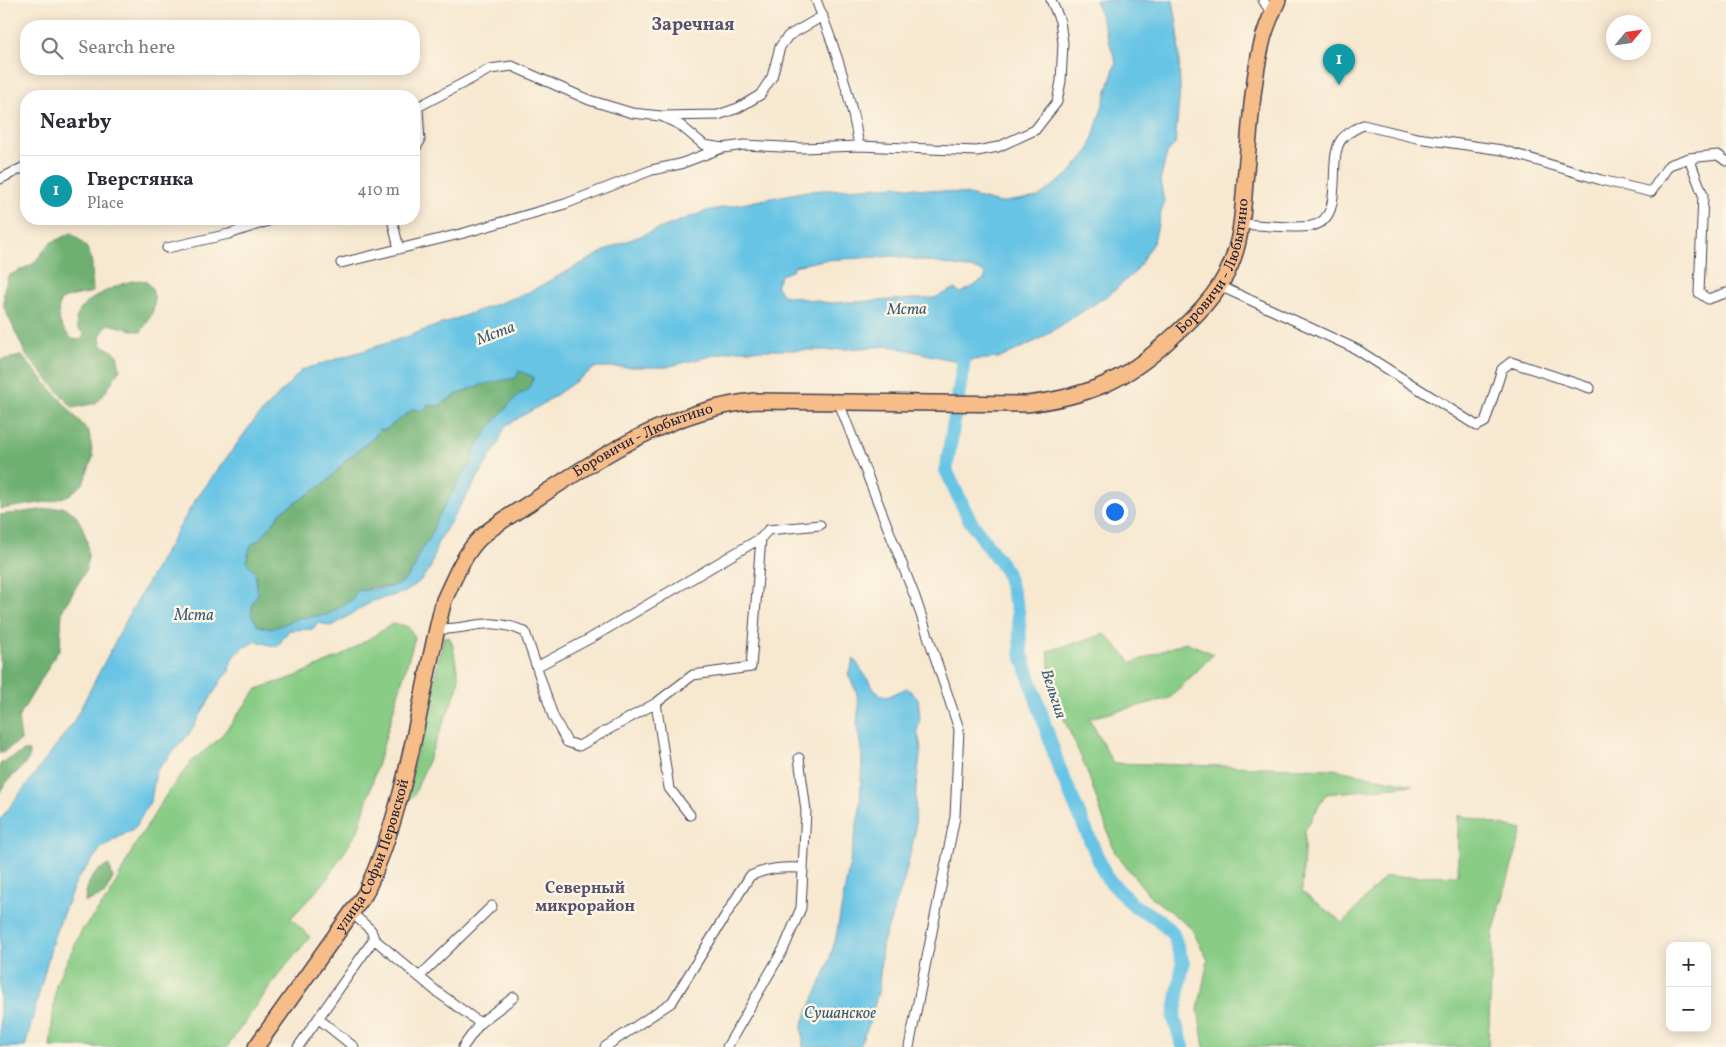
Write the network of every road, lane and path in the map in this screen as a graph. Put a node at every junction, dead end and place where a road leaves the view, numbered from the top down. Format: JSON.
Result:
{"nodes":[{"id":1,"x":816,"y":0,"type":"edge"},
{"id":2,"x":1051,"y":0,"type":"edge"},
{"id":3,"x":1263,"y":0,"type":"edge"},
{"id":4,"x":1278,"y":0,"type":"edge"},
{"id":5,"x":1272,"y":14,"type":"junction"},
{"id":6,"x":823,"y":16,"type":"junction"},
{"id":7,"x":420,"y":107,"type":"edge"},
{"id":8,"x":661,"y":116,"type":"junction"},
{"id":9,"x":859,"y":146,"type":"junction"},
{"id":10,"x":722,"y":148,"type":"junction"},
{"id":11,"x":1689,"y":158,"type":"junction"},
{"id":12,"x":1726,"y":161,"type":"edge"},
{"id":13,"x":20,"y":169,"type":"edge"},
{"id":14,"x":0,"y":179,"type":"edge"},
{"id":15,"x":1242,"y":224,"type":"junction"},
{"id":16,"x":256,"y":225,"type":"edge"},
{"id":17,"x":393,"y":225,"type":"edge"},
{"id":18,"x":167,"y":248,"type":"dead end"},
{"id":19,"x":399,"y":249,"type":"junction"},
{"id":20,"x":341,"y":263,"type":"dead end"},
{"id":21,"x":1220,"y":286,"type":"junction"},
{"id":22,"x":1726,"y":293,"type":"edge"},
{"id":23,"x":1590,"y":388,"type":"dead end"},
{"id":24,"x":839,"y":403,"type":"junction"},
{"id":25,"x":820,"y":524,"type":"dead end"},
{"id":26,"x":761,"y":538,"type":"junction"},
{"id":27,"x":435,"y":634,"type":"junction"},
{"id":28,"x":538,"y":666,"type":"junction"},
{"id":29,"x":656,"y":703,"type":"junction"},
{"id":30,"x":799,"y":758,"type":"dead end"},
{"id":31,"x":690,"y":815,"type":"dead end"},
{"id":32,"x":801,"y":868,"type":"junction"},
{"id":33,"x":492,"y":906,"type":"dead end"},
{"id":34,"x":352,"y":913,"type":"junction"},
{"id":35,"x":374,"y":939,"type":"junction"},
{"id":36,"x":419,"y":977,"type":"junction"},
{"id":37,"x":514,"y":997,"type":"dead end"},
{"id":38,"x":319,"y":1019,"type":"junction"},
{"id":39,"x":480,"y":1023,"type":"junction"},
{"id":40,"x":256,"y":1047,"type":"edge"},
{"id":41,"x":298,"y":1047,"type":"edge"},
{"id":42,"x":354,"y":1047,"type":"edge"},
{"id":43,"x":463,"y":1047,"type":"edge"},
{"id":44,"x":605,"y":1047,"type":"edge"},
{"id":45,"x":727,"y":1047,"type":"edge"},
{"id":46,"x":909,"y":1047,"type":"edge"}],
"edges":[{"from":1,"to":6,"type":"street"},
{"from":2,"to":9,"type":"street"},
{"from":3,"to":5,"type":"street"},
{"from":4,"to":5,"type":"main road","name":"Боровичи - Любытино"},
{"from":5,"to":15,"type":"main road","name":"Боровичи - Любытино"},
{"from":6,"to":8,"type":"street"},
{"from":6,"to":9,"type":"street"},
{"from":7,"to":8,"type":"street"},
{"from":8,"to":10,"type":"street"},
{"from":9,"to":10,"type":"street"},
{"from":10,"to":19,"type":"street"},
{"from":11,"to":12,"type":"street"},
{"from":11,"to":15,"type":"street"},
{"from":11,"to":22,"type":"street"},
{"from":13,"to":14,"type":"street"},
{"from":15,"to":21,"type":"main road","name":"Боровичи - Любытино"},
{"from":16,"to":18,"type":"street"},
{"from":17,"to":19,"type":"street"},
{"from":19,"to":20,"type":"street"},
{"from":21,"to":23,"type":"street"},
{"from":21,"to":24,"type":"main road","name":"Боровичи - Любытино"},
{"from":24,"to":27,"type":"main road","name":"Боровичи - Любытино"},
{"from":24,"to":46,"type":"street"},
{"from":25,"to":26,"type":"street"},
{"from":26,"to":28,"type":"street"},
{"from":26,"to":29,"type":"street"},
{"from":27,"to":28,"type":"street"},
{"from":27,"to":34,"type":"main road","name":"улица Софьи Перовской"},
{"from":28,"to":29,"type":"street"},
{"from":29,"to":31,"type":"street"},
{"from":30,"to":32,"type":"street"},
{"from":32,"to":44,"type":"street"},
{"from":32,"to":45,"type":"street"},
{"from":33,"to":36,"type":"street"},
{"from":34,"to":35,"type":"street"},
{"from":34,"to":40,"type":"main road","name":"улица Софьи Перовской"},
{"from":35,"to":36,"type":"street"},
{"from":35,"to":38,"type":"street"},
{"from":36,"to":39,"type":"street"},
{"from":37,"to":39,"type":"street"},
{"from":38,"to":41,"type":"street"},
{"from":38,"to":42,"type":"street"},
{"from":39,"to":43,"type":"street"}]}
